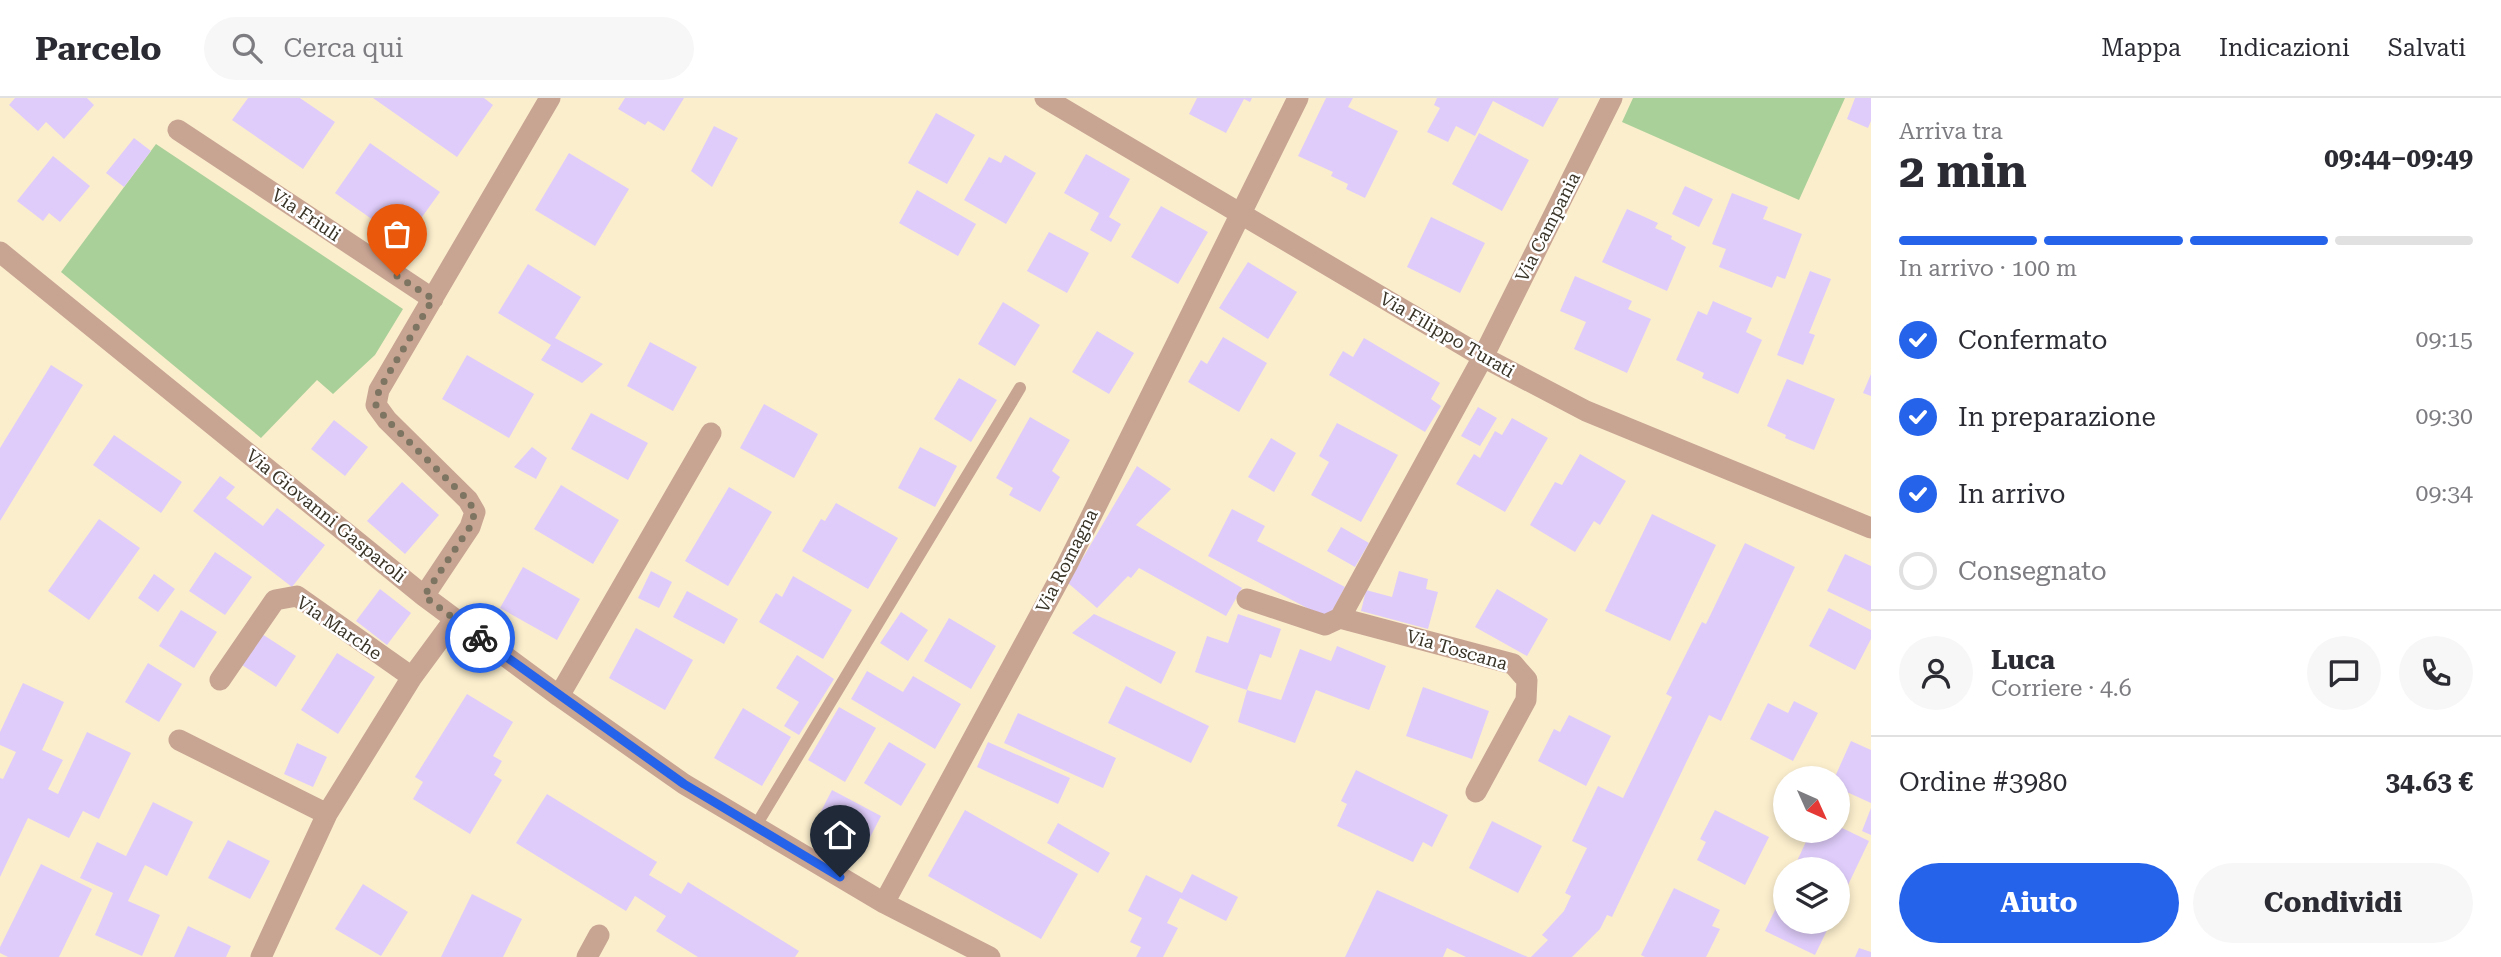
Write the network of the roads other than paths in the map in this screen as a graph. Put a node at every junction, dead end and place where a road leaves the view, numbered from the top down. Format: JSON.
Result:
{"nodes":[{"id":1,"x":550,"y":98,"type":"edge"},
{"id":2,"x":1045,"y":98,"type":"edge"},
{"id":3,"x":1298,"y":98,"type":"edge"},
{"id":4,"x":1612,"y":98,"type":"edge"},
{"id":5,"x":178,"y":130,"type":"dead end"},
{"id":6,"x":1240,"y":215,"type":"junction"},
{"id":7,"x":0,"y":252,"type":"edge"},
{"id":8,"x":433,"y":299,"type":"junction"},
{"id":9,"x":1483,"y":357,"type":"junction"},
{"id":10,"x":1020,"y":388,"type":"dead end"},
{"id":11,"x":711,"y":433,"type":"dead end"},
{"id":12,"x":1871,"y":528,"type":"edge"},
{"id":13,"x":424,"y":596,"type":"junction"},
{"id":14,"x":1247,"y":599,"type":"dead end"},
{"id":15,"x":1340,"y":618,"type":"junction"},
{"id":16,"x":454,"y":620,"type":"junction"},
{"id":17,"x":412,"y":677,"type":"junction"},
{"id":18,"x":220,"y":680,"type":"dead end"},
{"id":19,"x":559,"y":696,"type":"junction"},
{"id":20,"x":179,"y":740,"type":"dead end"},
{"id":21,"x":1476,"y":792,"type":"dead end"},
{"id":22,"x":327,"y":814,"type":"junction"},
{"id":23,"x":755,"y":827,"type":"junction"},
{"id":24,"x":884,"y":903,"type":"junction"},
{"id":25,"x":599,"y":935,"type":"dead end"},
{"id":26,"x":261,"y":957,"type":"edge"},
{"id":27,"x":587,"y":957,"type":"edge"},
{"id":28,"x":989,"y":957,"type":"edge"}],
"edges":[{"from":1,"to":8,"type":"street"},
{"from":2,"to":6,"type":"street","name":"Via Filippo Turati"},
{"from":3,"to":6,"type":"street","name":"Via Romagna"},
{"from":4,"to":9,"type":"street","name":"Via Campania"},
{"from":5,"to":8,"type":"street","name":"Via Friuli"},
{"from":6,"to":9,"type":"street","name":"Via Filippo Turati"},
{"from":6,"to":24,"type":"street","name":"Via Romagna"},
{"from":7,"to":13,"type":"street","name":"Via Giovanni Gasparoli"},
{"from":8,"to":13,"type":"street"},
{"from":9,"to":12,"type":"street","name":"Via Filippo Turati"},
{"from":9,"to":15,"type":"street"},
{"from":10,"to":23,"type":"lane"},
{"from":11,"to":19,"type":"street"},
{"from":13,"to":16,"type":"street","name":"Via Giovanni Gasparoli"},
{"from":14,"to":15,"type":"street","name":"Via Toscana"},
{"from":15,"to":21,"type":"street","name":"Via Toscana"},
{"from":16,"to":17,"type":"street"},
{"from":16,"to":19,"type":"street","name":"Via Giovanni Gasparoli"},
{"from":17,"to":18,"type":"street","name":"Via Marche"},
{"from":17,"to":22,"type":"street"},
{"from":19,"to":23,"type":"street","name":"Via Giovanni Gasparoli"},
{"from":20,"to":22,"type":"street"},
{"from":22,"to":26,"type":"street"},
{"from":23,"to":24,"type":"street","name":"Via Giovanni Gasparoli"},
{"from":24,"to":28,"type":"street","name":"Via Giovanni Gasparoli"},
{"from":25,"to":27,"type":"street"}]}
